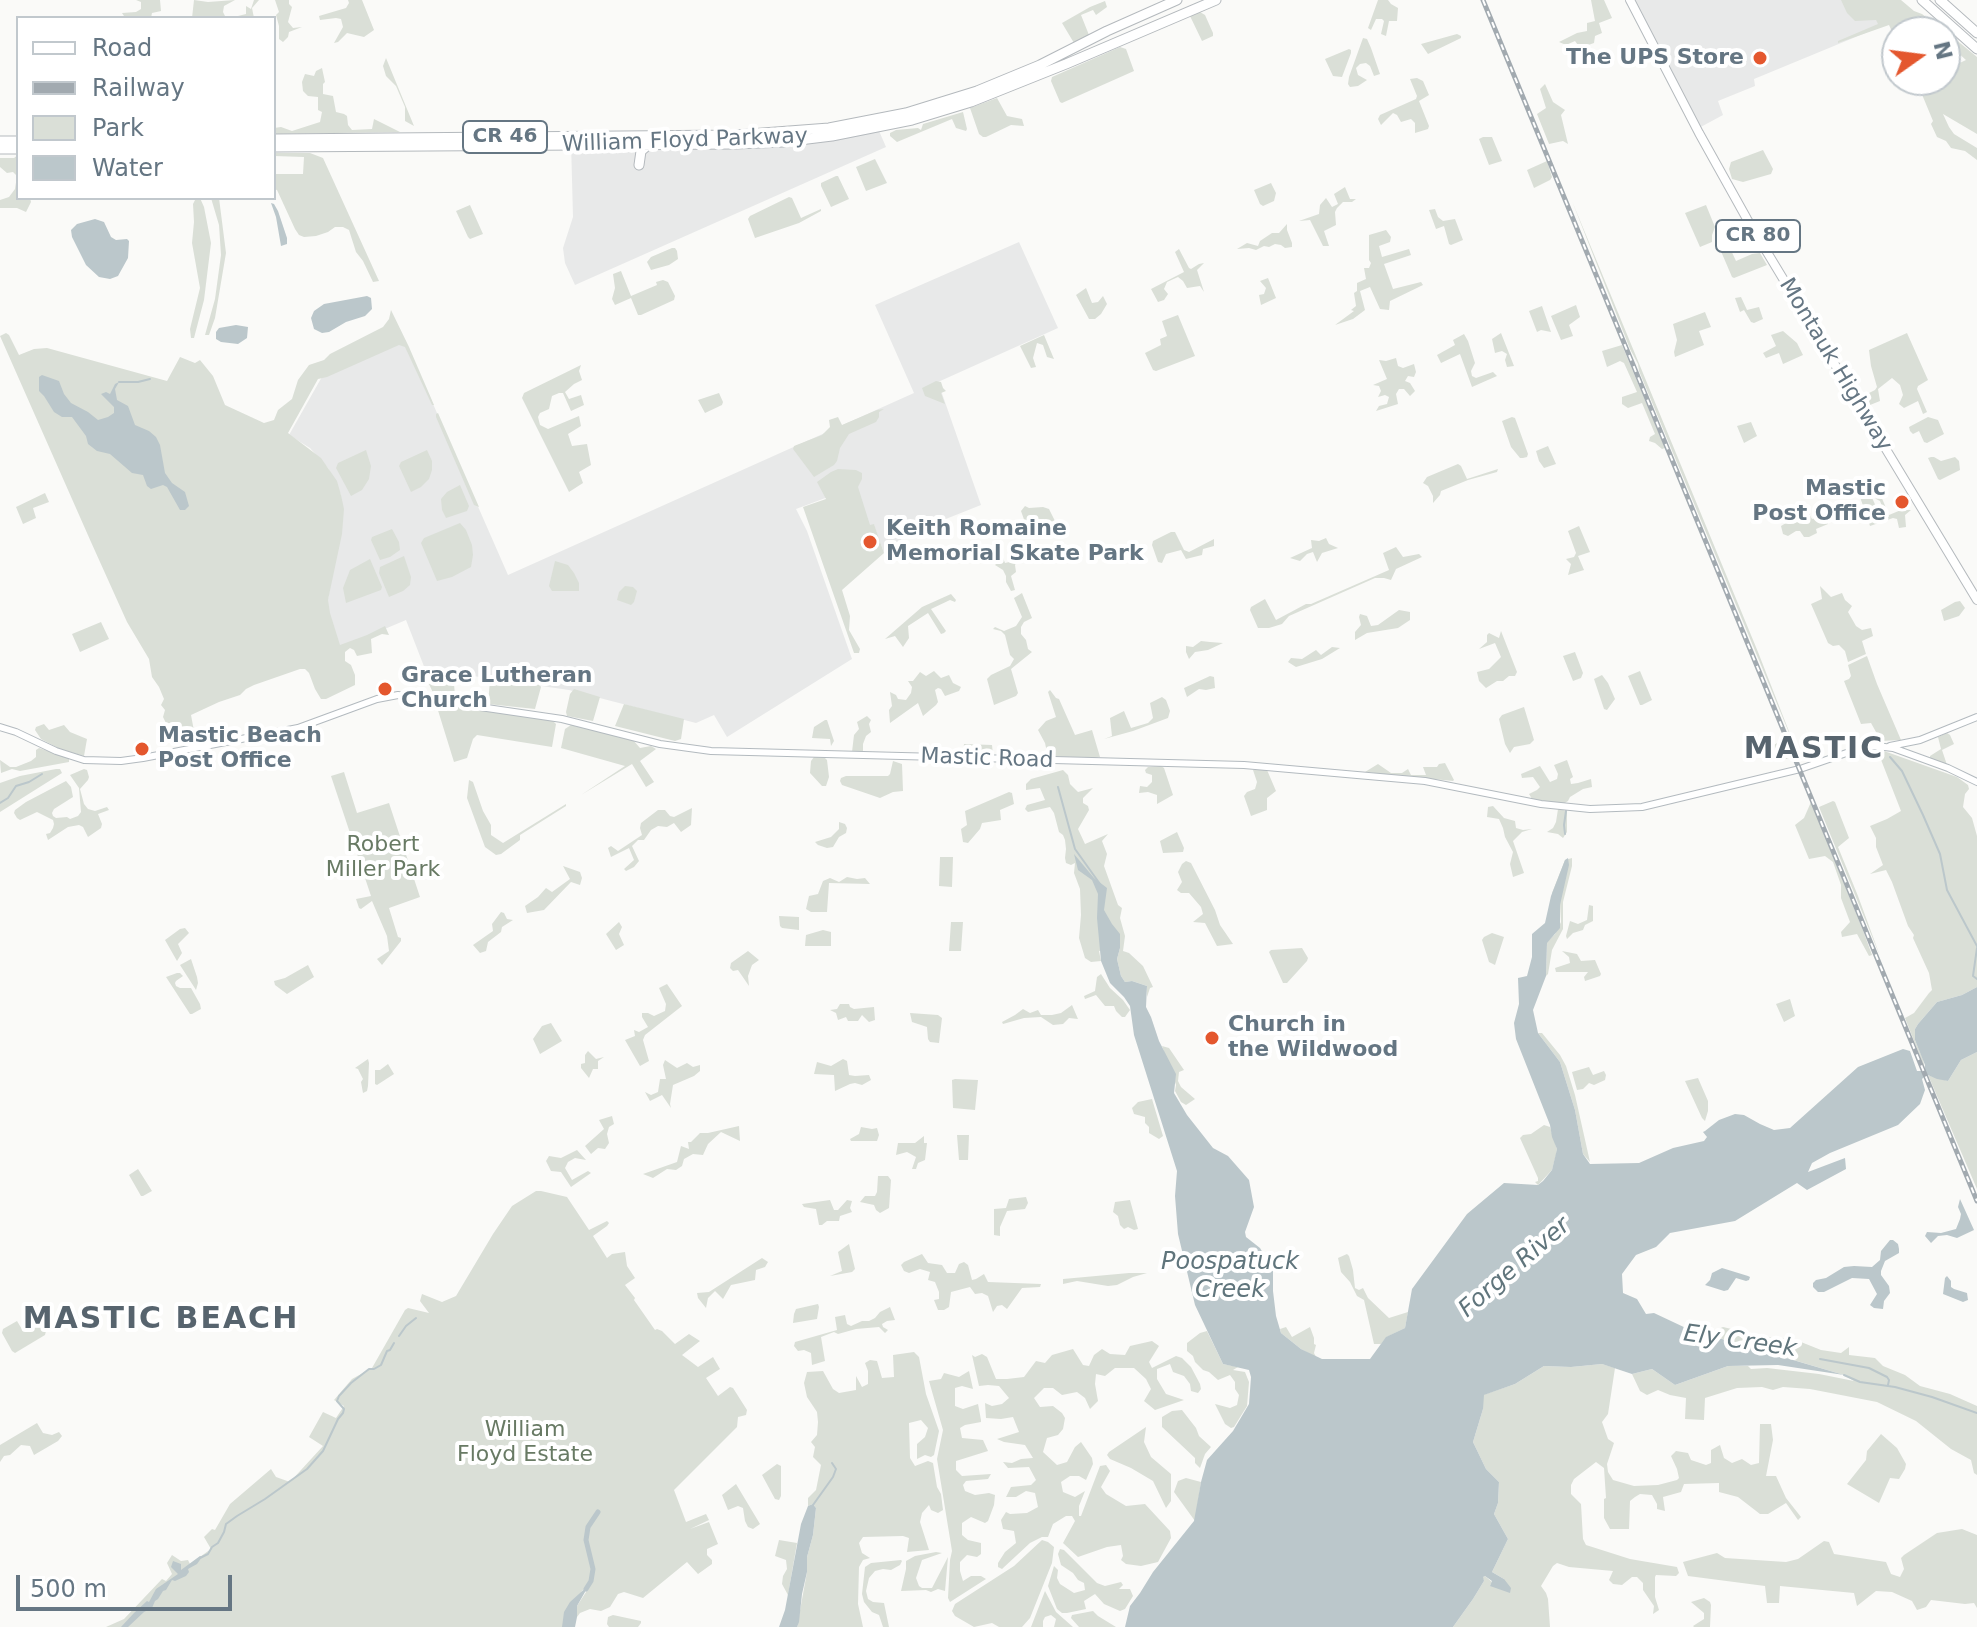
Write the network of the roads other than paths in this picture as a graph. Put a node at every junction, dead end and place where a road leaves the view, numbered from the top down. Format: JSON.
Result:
{"nodes":[{"id":1,"x":1216,"y":0,"type":"edge"},
{"id":2,"x":1630,"y":0,"type":"edge"},
{"id":3,"x":1922,"y":0,"type":"edge"},
{"id":4,"x":1940,"y":0,"type":"edge"},
{"id":5,"x":1174,"y":1,"type":"edge"},
{"id":6,"x":1118,"y":27,"type":"junction"},
{"id":7,"x":1977,"y":33,"type":"edge"},
{"id":8,"x":1126,"y":39,"type":"junction"},
{"id":9,"x":1977,"y":49,"type":"edge"},
{"id":10,"x":1066,"y":64,"type":"junction"},
{"id":11,"x":684,"y":128,"type":"dead end"},
{"id":12,"x":714,"y":136,"type":"junction"},
{"id":13,"x":276,"y":139,"type":"edge"},
{"id":14,"x":638,"y":144,"type":"junction"},
{"id":15,"x":649,"y":144,"type":"junction"},
{"id":16,"x":276,"y":147,"type":"edge"},
{"id":17,"x":1977,"y":600,"type":"edge"},
{"id":18,"x":1977,"y":717,"type":"edge"},
{"id":19,"x":0,"y":727,"type":"edge"},
{"id":20,"x":1887,"y":746,"type":"junction"},
{"id":21,"x":1977,"y":782,"type":"edge"}],
"edges":[{"from":1,"to":8,"type":"highway","name":"William Floyd Parkway","number":"CR 46"},
{"from":2,"to":17,"type":"main road","name":"Montauk Highway","number":"CR 80"},
{"from":3,"to":9,"type":"highway"},
{"from":4,"to":7,"type":"highway"},
{"from":5,"to":6,"type":"highway","name":"William Floyd Parkway","number":"CR 46"},
{"from":5,"to":8,"type":"highway"},
{"from":6,"to":10,"type":"highway"},
{"from":6,"to":12,"type":"highway","name":"William Floyd Parkway","number":"CR 46"},
{"from":8,"to":10,"type":"highway","name":"William Floyd Parkway","number":"CR 46"},
{"from":10,"to":15,"type":"highway","name":"William Floyd Parkway","number":"CR 46"},
{"from":11,"to":12,"type":"highway"},
{"from":12,"to":13,"type":"highway","name":"William Floyd Parkway","number":"CR 46"},
{"from":12,"to":14,"type":"highway"},
{"from":14,"to":15,"type":"highway","name":"William Floyd Parkway","number":"CR 46"},
{"from":14,"to":15,"type":"highway"},
{"from":14,"to":16,"type":"highway","name":"William Floyd Parkway","number":"CR 46"},
{"from":18,"to":20,"type":"main road"},
{"from":19,"to":20,"type":"main road","name":"Mastic Road"},
{"from":20,"to":21,"type":"main road","name":"Mastic Road"}]}
